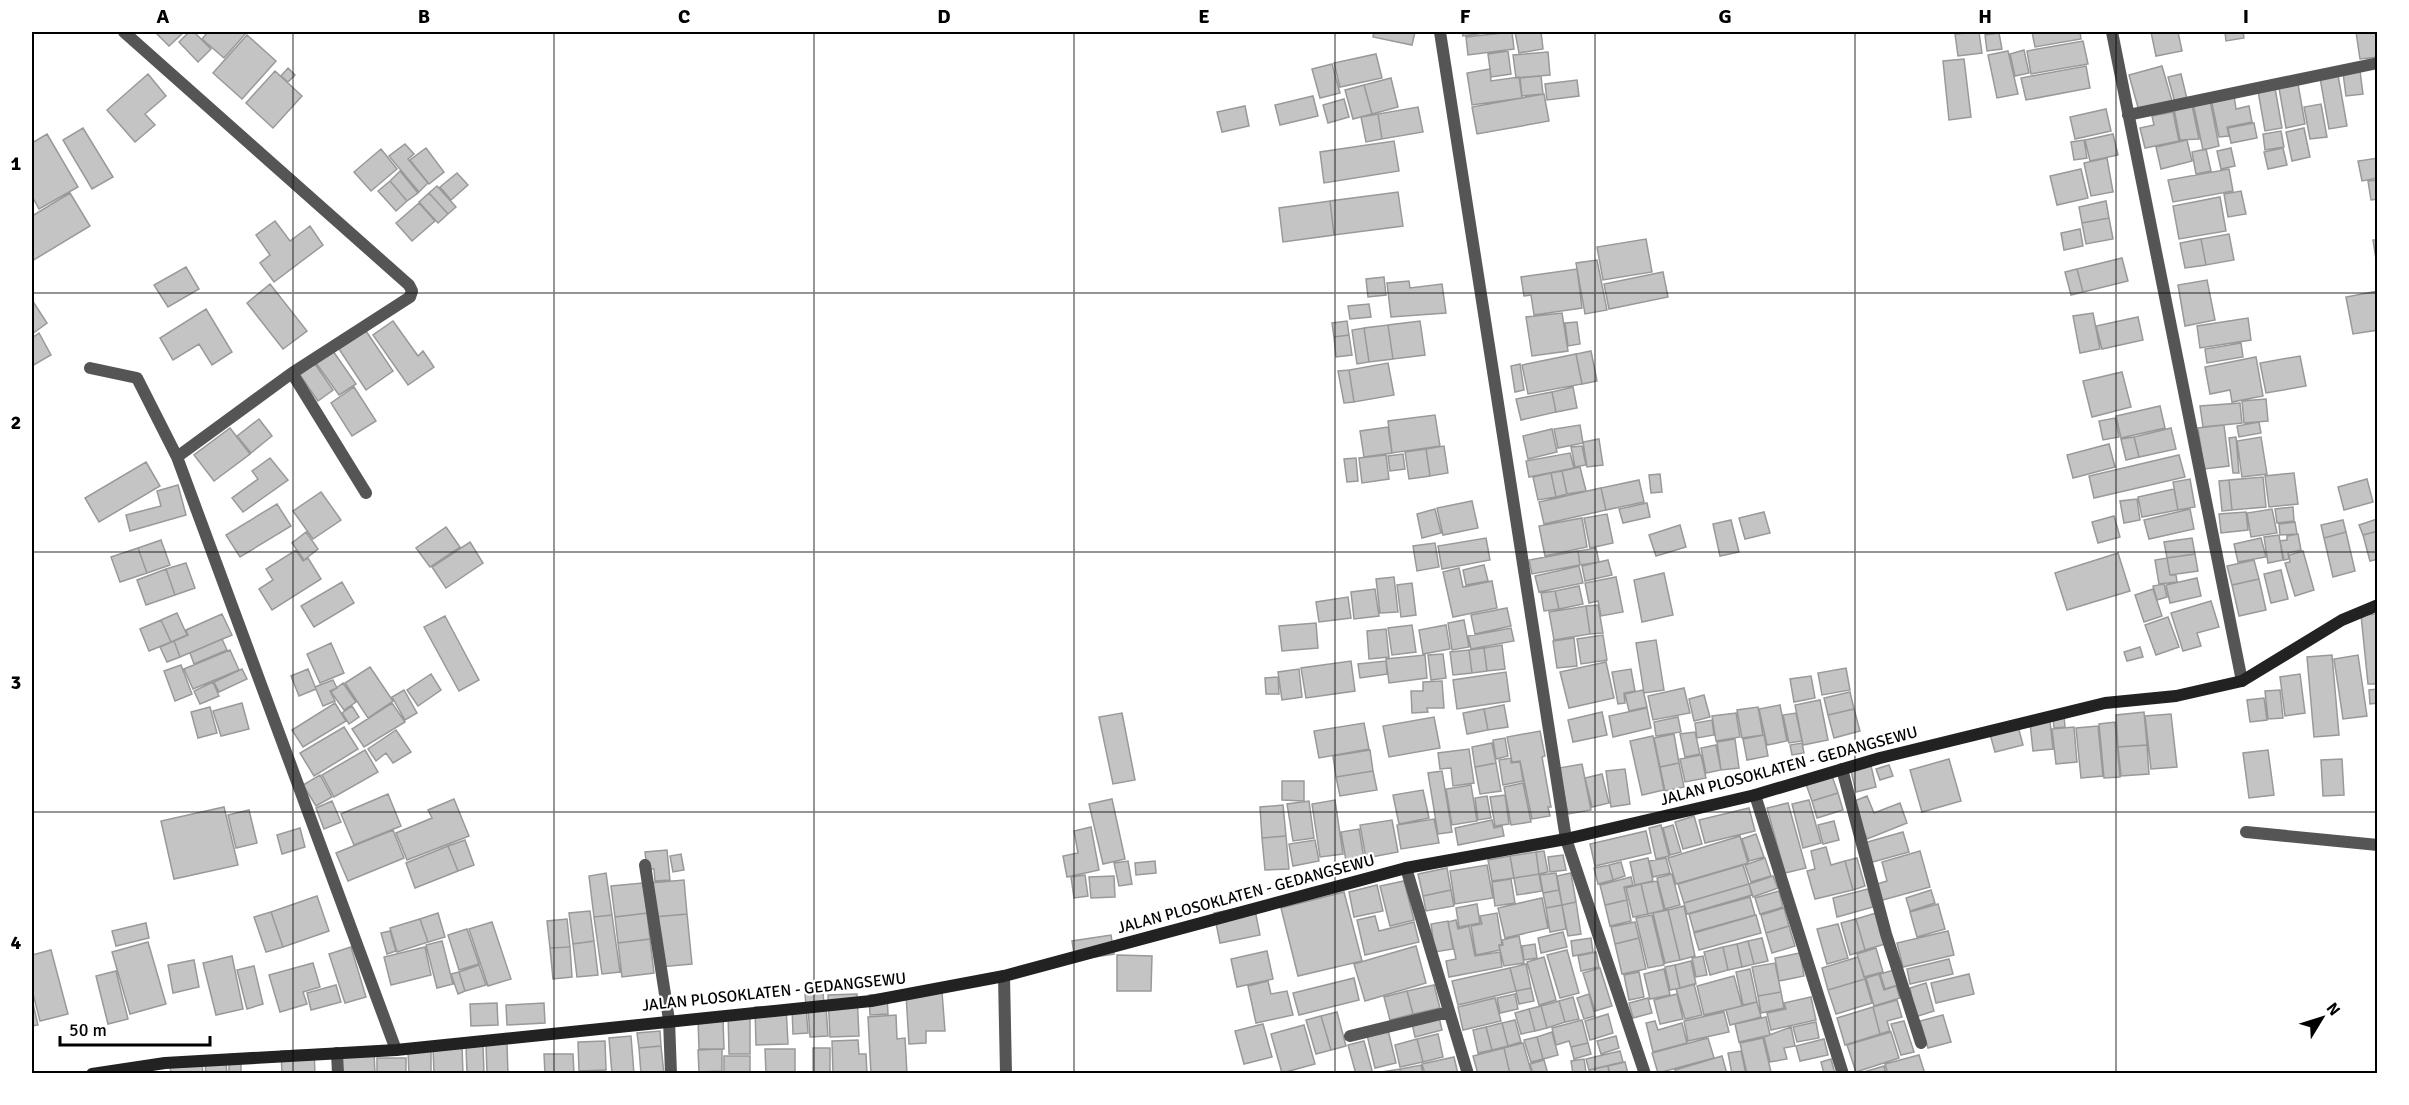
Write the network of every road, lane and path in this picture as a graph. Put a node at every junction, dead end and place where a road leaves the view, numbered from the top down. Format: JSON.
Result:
{"nodes":[{"id":1,"x":124,"y":32,"type":"edge"},
{"id":2,"x":1440,"y":32,"type":"edge"},
{"id":3,"x":2112,"y":32,"type":"edge"},
{"id":4,"x":2378,"y":63,"type":"edge"},
{"id":5,"x":2128,"y":115,"type":"junction"},
{"id":6,"x":90,"y":368,"type":"dead end"},
{"id":7,"x":292,"y":373,"type":"junction"},
{"id":8,"x":177,"y":457,"type":"junction"},
{"id":9,"x":366,"y":493,"type":"dead end"},
{"id":10,"x":2378,"y":605,"type":"edge"},
{"id":11,"x":2242,"y":681,"type":"junction"},
{"id":12,"x":1842,"y":769,"type":"junction"},
{"id":13,"x":1755,"y":795,"type":"junction"},
{"id":14,"x":2246,"y":832,"type":"dead end"},
{"id":15,"x":1566,"y":839,"type":"junction"},
{"id":16,"x":2378,"y":845,"type":"edge"},
{"id":17,"x":645,"y":865,"type":"dead end"},
{"id":18,"x":1406,"y":868,"type":"junction"},
{"id":19,"x":1004,"y":976,"type":"junction"},
{"id":20,"x":1449,"y":1011,"type":"junction"},
{"id":21,"x":669,"y":1020,"type":"junction"},
{"id":22,"x":1350,"y":1036,"type":"dead end"},
{"id":23,"x":1921,"y":1043,"type":"dead end"},
{"id":24,"x":396,"y":1050,"type":"junction"},
{"id":25,"x":337,"y":1053,"type":"junction"},
{"id":26,"x":92,"y":1074,"type":"edge"},
{"id":27,"x":338,"y":1074,"type":"edge"},
{"id":28,"x":671,"y":1074,"type":"edge"},
{"id":29,"x":1006,"y":1074,"type":"edge"},
{"id":30,"x":1468,"y":1074,"type":"edge"},
{"id":31,"x":1645,"y":1074,"type":"edge"},
{"id":32,"x":1843,"y":1074,"type":"edge"}],
"edges":[{"from":1,"to":7,"type":"street"},
{"from":2,"to":15,"type":"street"},
{"from":3,"to":5,"type":"street"},
{"from":4,"to":5,"type":"street"},
{"from":5,"to":11,"type":"street"},
{"from":6,"to":8,"type":"street"},
{"from":7,"to":8,"type":"street"},
{"from":7,"to":9,"type":"street"},
{"from":8,"to":24,"type":"street"},
{"from":10,"to":11,"type":"main road","name":"JALAN PLOSOKLATEN - GEDANGSEWU"},
{"from":11,"to":12,"type":"main road","name":"JALAN PLOSOKLATEN - GEDANGSEWU"},
{"from":12,"to":13,"type":"main road","name":"JALAN PLOSOKLATEN - GEDANGSEWU"},
{"from":12,"to":23,"type":"street"},
{"from":13,"to":15,"type":"main road","name":"JALAN PLOSOKLATEN - GEDANGSEWU"},
{"from":13,"to":32,"type":"street"},
{"from":14,"to":16,"type":"street"},
{"from":15,"to":18,"type":"main road","name":"JALAN PLOSOKLATEN - GEDANGSEWU"},
{"from":15,"to":31,"type":"street"},
{"from":17,"to":21,"type":"street"},
{"from":18,"to":19,"type":"main road","name":"JALAN PLOSOKLATEN - GEDANGSEWU"},
{"from":18,"to":20,"type":"street"},
{"from":19,"to":21,"type":"main road","name":"JALAN PLOSOKLATEN - GEDANGSEWU"},
{"from":19,"to":29,"type":"street"},
{"from":20,"to":22,"type":"street"},
{"from":20,"to":30,"type":"street"},
{"from":21,"to":24,"type":"main road","name":"JALAN PLOSOKLATEN - GEDANGSEWU"},
{"from":21,"to":28,"type":"street"},
{"from":24,"to":25,"type":"main road","name":"JALAN PLOSOKLATEN - GEDANGSEWU"},
{"from":25,"to":26,"type":"main road","name":"JALAN PLOSOKLATEN - GEDANGSEWU"},
{"from":25,"to":27,"type":"street"}]}
